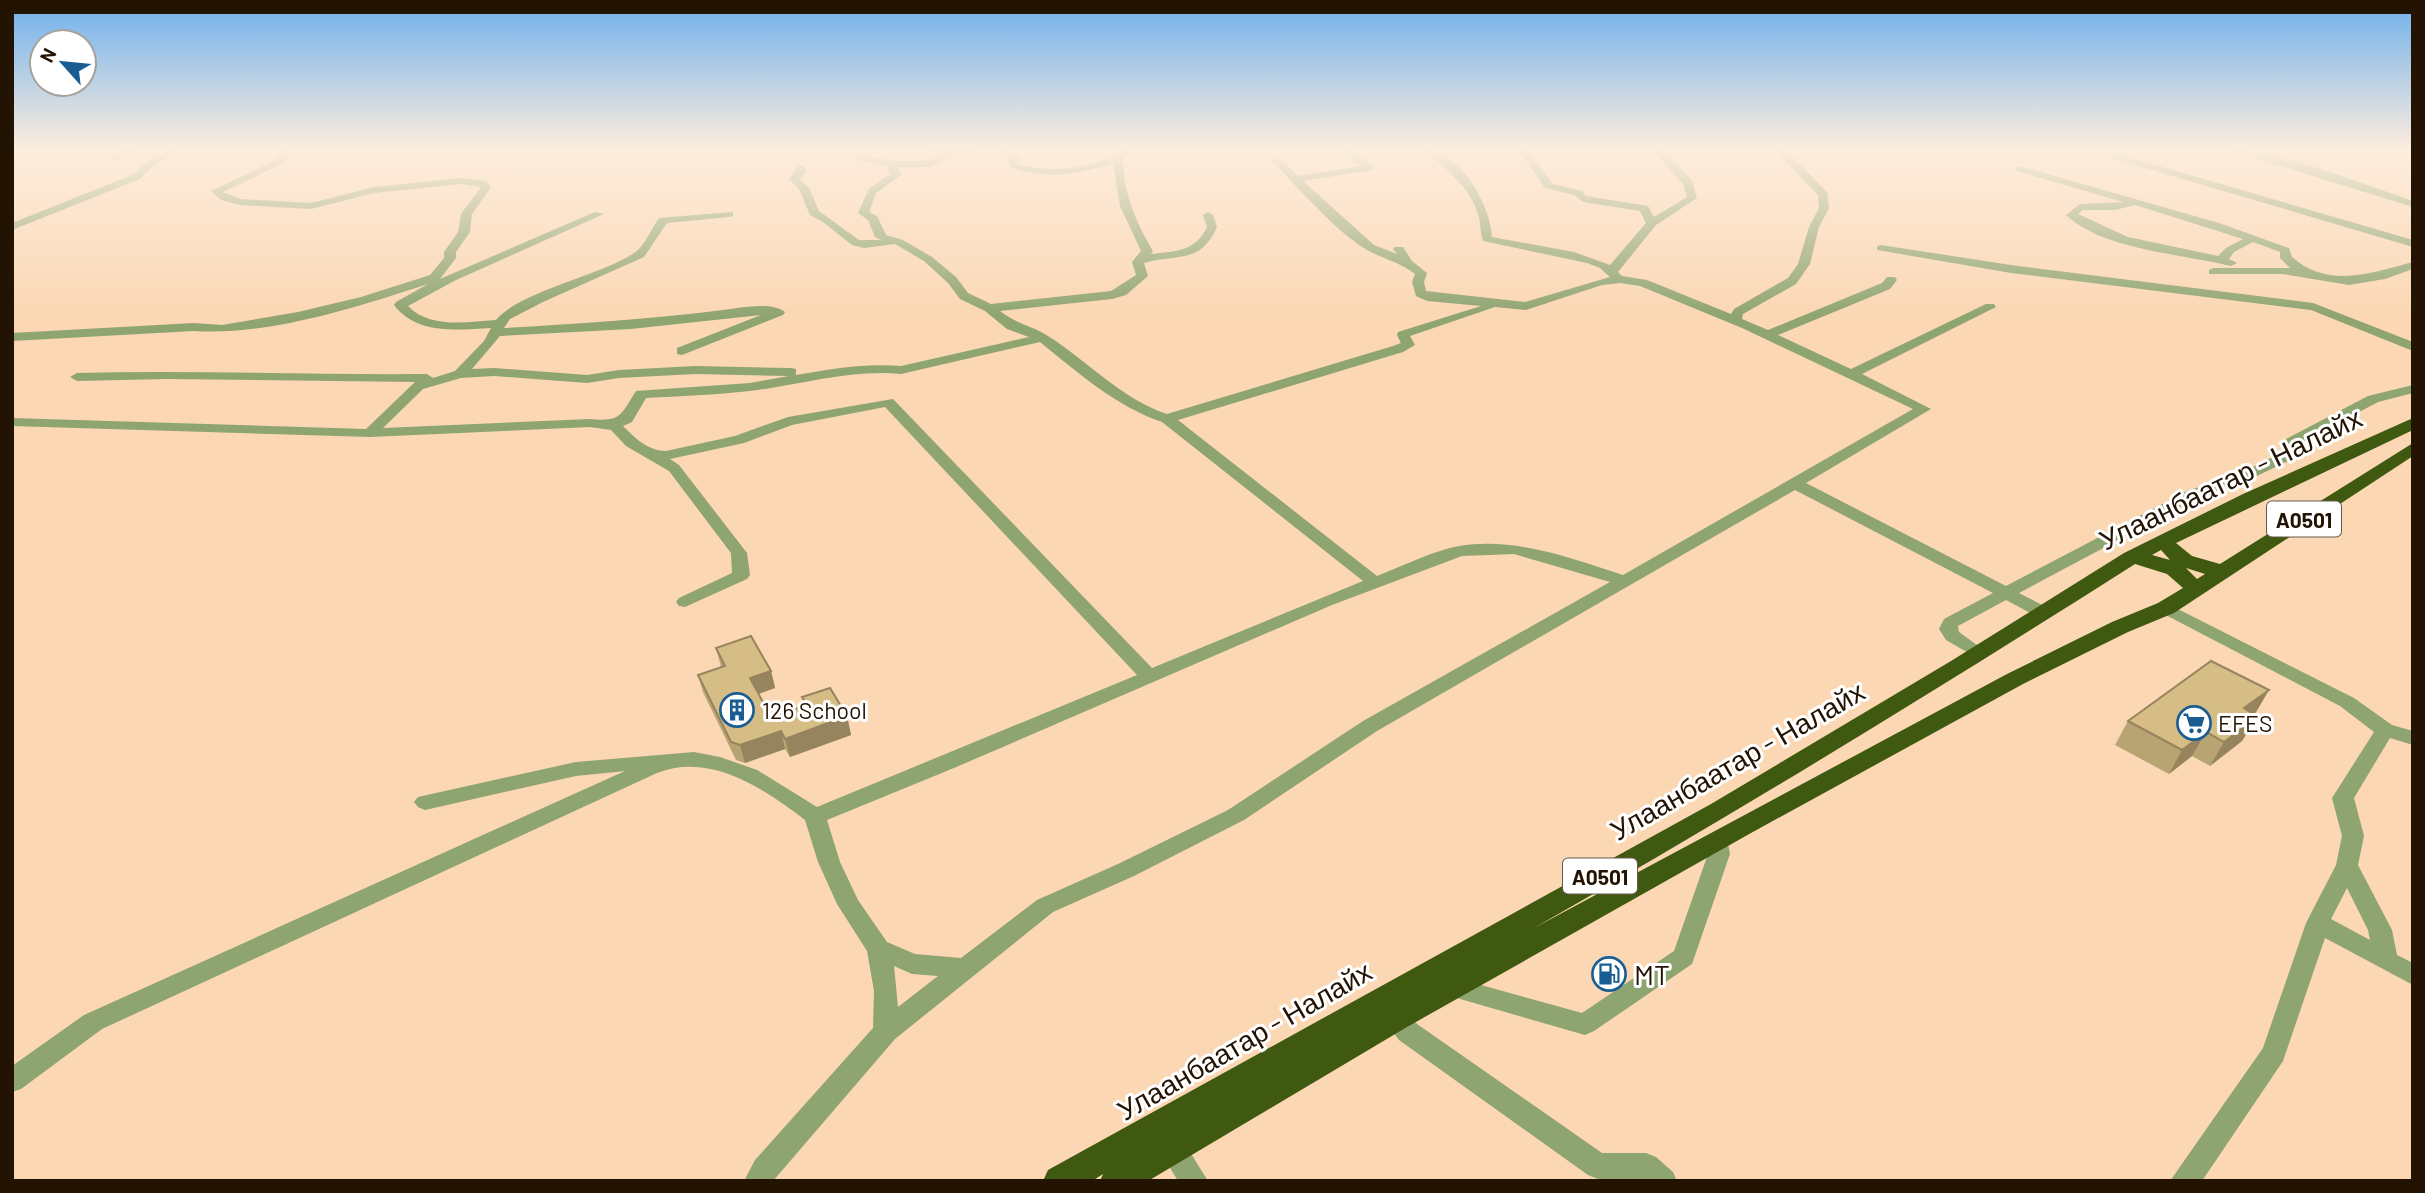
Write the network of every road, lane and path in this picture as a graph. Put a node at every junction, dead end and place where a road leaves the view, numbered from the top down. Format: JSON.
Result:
{"nodes":[{"id":1,"x":65,"y":206,"type":"edge"},
{"id":2,"x":471,"y":206,"type":"edge"},
{"id":3,"x":811,"y":206,"type":"edge"},
{"id":4,"x":865,"y":206,"type":"edge"},
{"id":5,"x":1126,"y":206,"type":"edge"},
{"id":6,"x":1323,"y":206,"type":"edge"},
{"id":7,"x":1483,"y":206,"type":"edge"},
{"id":8,"x":1628,"y":206,"type":"edge"},
{"id":9,"x":1680,"y":206,"type":"edge"},
{"id":10,"x":1824,"y":206,"type":"edge"},
{"id":11,"x":2120,"y":206,"type":"edge"},
{"id":12,"x":2148,"y":206,"type":"edge"},
{"id":13,"x":2283,"y":206,"type":"edge"},
{"id":14,"x":599,"y":214,"type":"dead end"},
{"id":15,"x":729,"y":214,"type":"dead end"},
{"id":16,"x":1208,"y":215,"type":"dead end"},
{"id":17,"x":1652,"y":223,"type":"junction"},
{"id":18,"x":12,"y":227,"type":"edge"},
{"id":19,"x":2252,"y":239,"type":"junction"},
{"id":20,"x":894,"y":241,"type":"junction"},
{"id":21,"x":2413,"y":244,"type":"edge"},
{"id":22,"x":1881,"y":248,"type":"dead end"},
{"id":23,"x":1399,"y":249,"type":"dead end"},
{"id":24,"x":1143,"y":259,"type":"junction"},
{"id":25,"x":2221,"y":260,"type":"junction"},
{"id":26,"x":1408,"y":263,"type":"junction"},
{"id":27,"x":2413,"y":265,"type":"edge"},
{"id":28,"x":2265,"y":271,"type":"junction"},
{"id":29,"x":2213,"y":272,"type":"dead end"},
{"id":30,"x":2312,"y":275,"type":"junction"},
{"id":31,"x":1615,"y":276,"type":"junction"},
{"id":32,"x":1891,"y":280,"type":"dead end"},
{"id":33,"x":434,"y":283,"type":"junction"},
{"id":34,"x":1497,"y":305,"type":"junction"},
{"id":35,"x":1990,"y":307,"type":"dead end"},
{"id":36,"x":989,"y":308,"type":"junction"},
{"id":37,"x":1735,"y":320,"type":"junction"},
{"id":38,"x":498,"y":328,"type":"junction"},
{"id":39,"x":680,"y":335,"type":"junction"},
{"id":40,"x":1768,"y":335,"type":"junction"},
{"id":41,"x":12,"y":337,"type":"edge"},
{"id":42,"x":1042,"y":338,"type":"junction"},
{"id":43,"x":2413,"y":347,"type":"edge"},
{"id":44,"x":664,"y":371,"type":"junction"},
{"id":45,"x":828,"y":373,"type":"junction"},
{"id":46,"x":460,"y":374,"type":"junction"},
{"id":47,"x":1850,"y":375,"type":"junction"},
{"id":48,"x":77,"y":377,"type":"dead end"},
{"id":49,"x":416,"y":387,"type":"junction"},
{"id":50,"x":2413,"y":389,"type":"edge"},
{"id":51,"x":640,"y":394,"type":"junction"},
{"id":52,"x":1167,"y":419,"type":"junction"},
{"id":53,"x":12,"y":422,"type":"edge"},
{"id":54,"x":2413,"y":424,"type":"edge"},
{"id":55,"x":615,"y":426,"type":"junction"},
{"id":56,"x":370,"y":433,"type":"junction"},
{"id":57,"x":2413,"y":448,"type":"edge"},
{"id":58,"x":655,"y":455,"type":"junction"},
{"id":59,"x":1796,"y":484,"type":"junction"},
{"id":60,"x":2165,"y":540,"type":"junction"},
{"id":61,"x":2131,"y":557,"type":"junction"},
{"id":62,"x":2223,"y":571,"type":"junction"},
{"id":63,"x":1374,"y":582,"type":"junction"},
{"id":64,"x":1626,"y":582,"type":"junction"},
{"id":65,"x":2193,"y":588,"type":"junction"},
{"id":66,"x":2005,"y":592,"type":"junction"},
{"id":67,"x":685,"y":602,"type":"dead end"},
{"id":68,"x":2165,"y":608,"type":"junction"},
{"id":69,"x":2042,"y":612,"type":"junction"},
{"id":70,"x":1979,"y":653,"type":"junction"},
{"id":71,"x":1149,"y":676,"type":"junction"},
{"id":72,"x":2385,"y":730,"type":"junction"},
{"id":73,"x":2413,"y":738,"type":"edge"},
{"id":74,"x":675,"y":759,"type":"junction"},
{"id":75,"x":425,"y":802,"type":"dead end"},
{"id":76,"x":815,"y":816,"type":"junction"},
{"id":77,"x":1718,"y":840,"type":"junction"},
{"id":78,"x":2347,"y":865,"type":"junction"},
{"id":79,"x":2318,"y":923,"type":"junction"},
{"id":80,"x":879,"y":949,"type":"junction"},
{"id":81,"x":2386,"y":959,"type":"junction"},
{"id":82,"x":965,"y":968,"type":"junction"},
{"id":83,"x":2413,"y":975,"type":"edge"},
{"id":84,"x":1452,"y":988,"type":"junction"},
{"id":85,"x":1396,"y":1018,"type":"junction"},
{"id":86,"x":886,"y":1031,"type":"junction"},
{"id":87,"x":12,"y":1081,"type":"edge"},
{"id":88,"x":1172,"y":1148,"type":"junction"},
{"id":89,"x":758,"y":1181,"type":"edge"},
{"id":90,"x":1060,"y":1181,"type":"edge"},
{"id":91,"x":1117,"y":1181,"type":"edge"},
{"id":92,"x":1194,"y":1181,"type":"edge"},
{"id":93,"x":1662,"y":1181,"type":"edge"},
{"id":94,"x":2184,"y":1181,"type":"edge"}],
"edges":[{"from":1,"to":18,"type":"street"},
{"from":2,"to":33,"type":"street"},
{"from":3,"to":20,"type":"street"},
{"from":4,"to":20,"type":"street"},
{"from":5,"to":24,"type":"street"},
{"from":6,"to":26,"type":"street"},
{"from":7,"to":31,"type":"street"},
{"from":8,"to":17,"type":"street"},
{"from":9,"to":17,"type":"street"},
{"from":10,"to":37,"type":"street"},
{"from":11,"to":25,"type":"street"},
{"from":12,"to":19,"type":"street"},
{"from":13,"to":21,"type":"street"},
{"from":14,"to":33,"type":"street"},
{"from":15,"to":38,"type":"street"},
{"from":16,"to":24,"type":"street"},
{"from":17,"to":31,"type":"street"},
{"from":19,"to":25,"type":"street"},
{"from":19,"to":30,"type":"street"},
{"from":20,"to":36,"type":"street"},
{"from":22,"to":43,"type":"street"},
{"from":23,"to":26,"type":"street"},
{"from":24,"to":36,"type":"street"},
{"from":25,"to":28,"type":"street"},
{"from":26,"to":34,"type":"street"},
{"from":27,"to":30,"type":"street"},
{"from":28,"to":29,"type":"street"},
{"from":28,"to":30,"type":"street"},
{"from":31,"to":34,"type":"street"},
{"from":31,"to":37,"type":"street"},
{"from":32,"to":40,"type":"street"},
{"from":33,"to":38,"type":"street"},
{"from":33,"to":41,"type":"street"},
{"from":34,"to":52,"type":"street"},
{"from":35,"to":47,"type":"street"},
{"from":36,"to":42,"type":"street"},
{"from":37,"to":40,"type":"street"},
{"from":38,"to":39,"type":"street"},
{"from":38,"to":46,"type":"street"},
{"from":39,"to":39,"type":"street"},
{"from":39,"to":44,"type":"street"},
{"from":40,"to":47,"type":"street"},
{"from":42,"to":45,"type":"street"},
{"from":42,"to":52,"type":"street"},
{"from":44,"to":45,"type":"street"},
{"from":44,"to":46,"type":"street"},
{"from":44,"to":51,"type":"street"},
{"from":45,"to":51,"type":"street"},
{"from":46,"to":49,"type":"street"},
{"from":47,"to":59,"type":"street"},
{"from":48,"to":49,"type":"street"},
{"from":49,"to":56,"type":"street"},
{"from":50,"to":66,"type":"street"},
{"from":51,"to":55,"type":"street"},
{"from":52,"to":63,"type":"street"},
{"from":53,"to":56,"type":"street"},
{"from":54,"to":60,"type":"highway","name":"Улаанбаатар - Налайх","number":"A0501"},
{"from":55,"to":56,"type":"street"},
{"from":55,"to":58,"type":"street"},
{"from":57,"to":62,"type":"highway","number":"A0501"},
{"from":58,"to":67,"type":"street"},
{"from":58,"to":71,"type":"street"},
{"from":59,"to":64,"type":"street"},
{"from":59,"to":66,"type":"street"},
{"from":60,"to":61,"type":"highway","name":"Улаанбаатар - Налайх","number":"A0501"},
{"from":60,"to":62,"type":"highway"},
{"from":61,"to":65,"type":"highway"},
{"from":61,"to":69,"type":"highway","name":"Улаанбаатар - Налайх","number":"A0501"},
{"from":62,"to":65,"type":"highway","number":"A0501"},
{"from":63,"to":64,"type":"street"},
{"from":63,"to":71,"type":"street"},
{"from":64,"to":82,"type":"street"},
{"from":65,"to":68,"type":"highway","number":"A0501"},
{"from":66,"to":69,"type":"street"},
{"from":66,"to":70,"type":"street"},
{"from":68,"to":72,"type":"street"},
{"from":68,"to":77,"type":"highway","number":"A0501"},
{"from":69,"to":70,"type":"highway","name":"Улаанбаатар - Налайх","number":"A0501"},
{"from":70,"to":90,"type":"highway","name":"Улаанбаатар - Налайх","number":"A0501"},
{"from":71,"to":76,"type":"street"},
{"from":72,"to":73,"type":"street"},
{"from":72,"to":78,"type":"street"},
{"from":74,"to":75,"type":"street"},
{"from":74,"to":76,"type":"street"},
{"from":74,"to":87,"type":"street"},
{"from":76,"to":80,"type":"street"},
{"from":77,"to":84,"type":"highway","number":"A0501"},
{"from":77,"to":84,"type":"street"},
{"from":78,"to":79,"type":"street"},
{"from":78,"to":81,"type":"street"},
{"from":79,"to":81,"type":"street"},
{"from":79,"to":94,"type":"street"},
{"from":80,"to":82,"type":"street"},
{"from":80,"to":86,"type":"street"},
{"from":81,"to":83,"type":"street"},
{"from":82,"to":86,"type":"street"},
{"from":84,"to":85,"type":"highway","number":"A0501"},
{"from":85,"to":88,"type":"highway","number":"A0501"},
{"from":85,"to":93,"type":"street"},
{"from":86,"to":89,"type":"street"},
{"from":88,"to":91,"type":"highway","number":"A0501"},
{"from":88,"to":92,"type":"street"}]}
